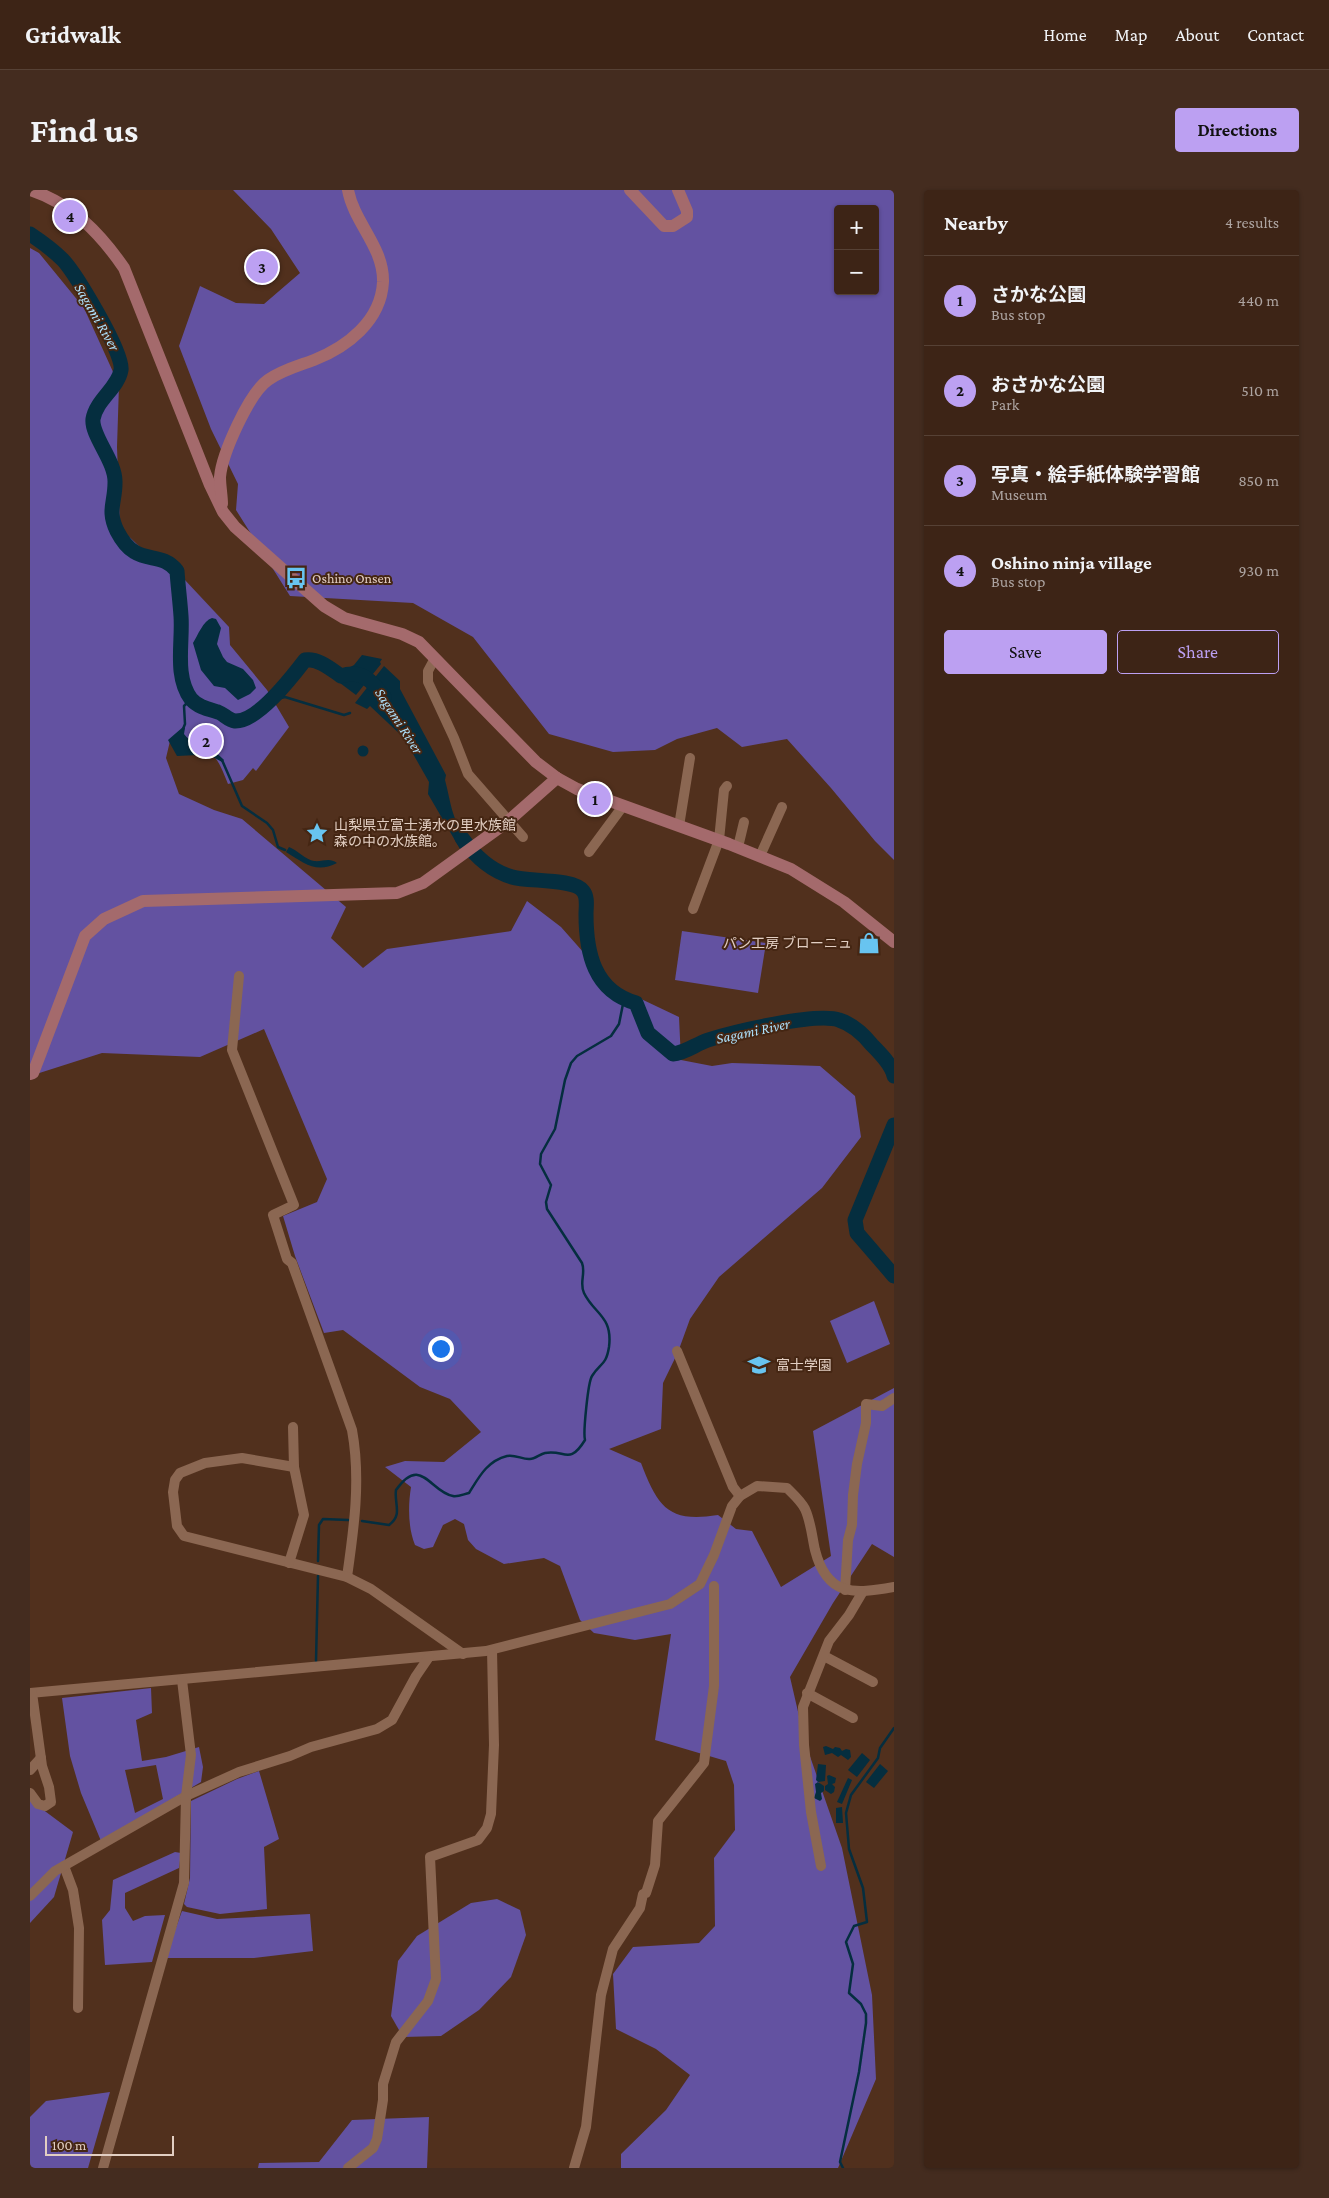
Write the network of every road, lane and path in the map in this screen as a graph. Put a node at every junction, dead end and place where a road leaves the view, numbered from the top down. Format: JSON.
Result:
{"nodes":[{"id":1,"x":30,"y":190,"type":"edge"},
{"id":2,"x":348,"y":190,"type":"edge"},
{"id":3,"x":630,"y":190,"type":"edge"},
{"id":4,"x":678,"y":190,"type":"edge"},
{"id":5,"x":223,"y":512,"type":"junction"},
{"id":6,"x":435,"y":658,"type":"junction"},
{"id":7,"x":690,"y":758,"type":"dead end"},
{"id":8,"x":557,"y":778,"type":"junction"},
{"id":9,"x":727,"y":786,"type":"dead end"},
{"id":10,"x":623,"y":806,"type":"junction"},
{"id":11,"x":782,"y":807,"type":"dead end"},
{"id":12,"x":508,"y":822,"type":"junction"},
{"id":13,"x":744,"y":822,"type":"dead end"},
{"id":14,"x":679,"y":826,"type":"junction"},
{"id":15,"x":522,"y":837,"type":"dead end"},
{"id":16,"x":719,"y":840,"type":"junction"},
{"id":17,"x":738,"y":847,"type":"junction"},
{"id":18,"x":589,"y":852,"type":"dead end"},
{"id":19,"x":760,"y":856,"type":"junction"},
{"id":20,"x":693,"y":909,"type":"dead end"},
{"id":21,"x":894,"y":942,"type":"edge"},
{"id":22,"x":239,"y":976,"type":"dead end"},
{"id":23,"x":30,"y":1074,"type":"edge"},
{"id":24,"x":677,"y":1351,"type":"dead end"},
{"id":25,"x":894,"y":1398,"type":"edge"},
{"id":26,"x":293,"y":1427,"type":"dead end"},
{"id":27,"x":294,"y":1467,"type":"junction"},
{"id":28,"x":740,"y":1496,"type":"junction"},
{"id":29,"x":289,"y":1563,"type":"junction"},
{"id":30,"x":347,"y":1577,"type":"junction"},
{"id":31,"x":714,"y":1586,"type":"dead end"},
{"id":32,"x":894,"y":1587,"type":"edge"},
{"id":33,"x":845,"y":1590,"type":"junction"},
{"id":34,"x":862,"y":1593,"type":"junction"},
{"id":35,"x":492,"y":1650,"type":"junction"},
{"id":36,"x":463,"y":1654,"type":"junction"},
{"id":37,"x":824,"y":1656,"type":"junction"},
{"id":38,"x":429,"y":1657,"type":"junction"},
{"id":39,"x":182,"y":1680,"type":"junction"},
{"id":40,"x":872,"y":1682,"type":"dead end"},
{"id":41,"x":31,"y":1693,"type":"edge"},
{"id":42,"x":807,"y":1693,"type":"junction"},
{"id":43,"x":853,"y":1718,"type":"dead end"},
{"id":44,"x":41,"y":1758,"type":"junction"},
{"id":45,"x":30,"y":1770,"type":"edge"},
{"id":46,"x":30,"y":1793,"type":"edge"},
{"id":47,"x":186,"y":1796,"type":"junction"},
{"id":48,"x":64,"y":1866,"type":"junction"},
{"id":49,"x":821,"y":1866,"type":"dead end"},
{"id":50,"x":30,"y":1896,"type":"edge"},
{"id":51,"x":78,"y":2008,"type":"dead end"},
{"id":52,"x":103,"y":2168,"type":"edge"},
{"id":53,"x":348,"y":2168,"type":"edge"},
{"id":54,"x":574,"y":2168,"type":"edge"}],
"edges":[{"from":1,"to":5,"type":"street"},
{"from":2,"to":5,"type":"street"},
{"from":3,"to":4,"type":"street"},
{"from":5,"to":6,"type":"street"},
{"from":6,"to":8,"type":"street"},
{"from":6,"to":12,"type":"street"},
{"from":7,"to":14,"type":"street"},
{"from":8,"to":10,"type":"street"},
{"from":8,"to":12,"type":"street"},
{"from":9,"to":16,"type":"street"},
{"from":10,"to":14,"type":"street"},
{"from":10,"to":18,"type":"street"},
{"from":11,"to":19,"type":"street"},
{"from":12,"to":15,"type":"street"},
{"from":12,"to":23,"type":"street"},
{"from":13,"to":17,"type":"street"},
{"from":14,"to":16,"type":"street"},
{"from":16,"to":17,"type":"street"},
{"from":16,"to":20,"type":"street"},
{"from":17,"to":19,"type":"street"},
{"from":19,"to":21,"type":"street"},
{"from":22,"to":30,"type":"street"},
{"from":24,"to":28,"type":"street"},
{"from":25,"to":33,"type":"street"},
{"from":26,"to":27,"type":"street"},
{"from":27,"to":29,"type":"street"},
{"from":27,"to":29,"type":"street"},
{"from":28,"to":33,"type":"street"},
{"from":28,"to":35,"type":"street"},
{"from":29,"to":30,"type":"street"},
{"from":30,"to":36,"type":"street"},
{"from":31,"to":54,"type":"street"},
{"from":32,"to":34,"type":"street"},
{"from":33,"to":34,"type":"street"},
{"from":34,"to":37,"type":"street"},
{"from":35,"to":36,"type":"street"},
{"from":35,"to":53,"type":"street"},
{"from":36,"to":38,"type":"street"},
{"from":37,"to":40,"type":"street"},
{"from":37,"to":42,"type":"street"},
{"from":38,"to":39,"type":"street"},
{"from":38,"to":47,"type":"street"},
{"from":39,"to":41,"type":"street"},
{"from":39,"to":47,"type":"street"},
{"from":41,"to":44,"type":"street"},
{"from":42,"to":43,"type":"street"},
{"from":42,"to":49,"type":"street"},
{"from":44,"to":45,"type":"street"},
{"from":44,"to":46,"type":"street"},
{"from":47,"to":48,"type":"street"},
{"from":47,"to":52,"type":"street"},
{"from":48,"to":50,"type":"street"},
{"from":48,"to":51,"type":"street"}]}
